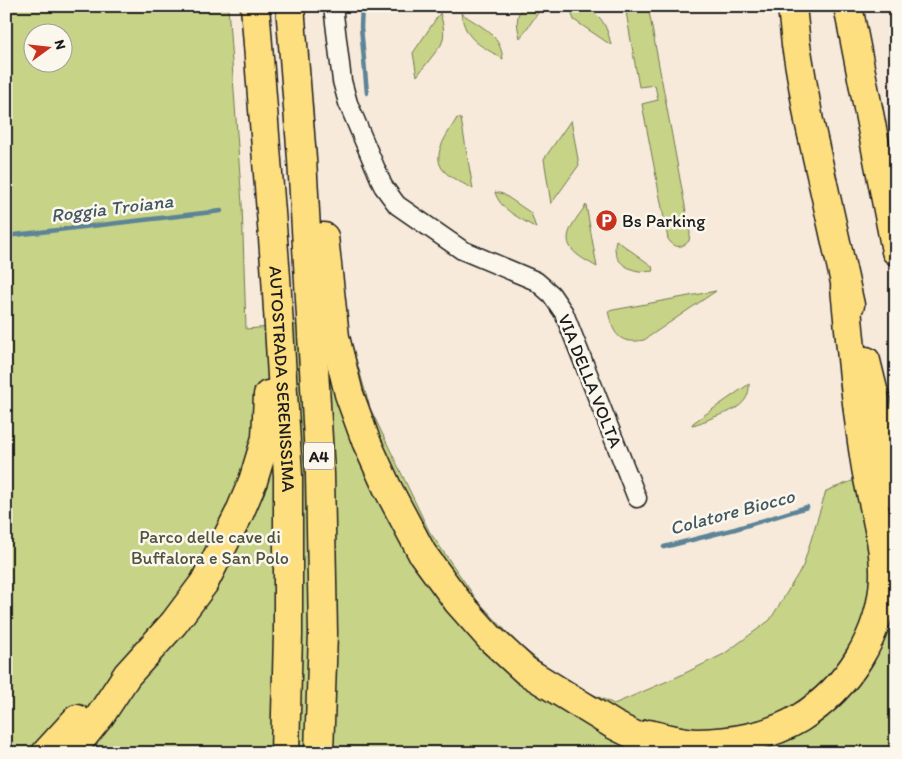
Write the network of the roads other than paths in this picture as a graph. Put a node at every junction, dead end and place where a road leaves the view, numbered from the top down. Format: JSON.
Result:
{"nodes":[{"id":1,"x":255,"y":6,"type":"edge"},
{"id":2,"x":290,"y":6,"type":"edge"},
{"id":3,"x":333,"y":6,"type":"edge"},
{"id":4,"x":792,"y":6,"type":"edge"},
{"id":5,"x":848,"y":6,"type":"edge"},
{"id":6,"x":302,"y":159,"type":"junction"},
{"id":7,"x":896,"y":251,"type":"edge"},
{"id":8,"x":276,"y":277,"type":"junction"},
{"id":9,"x":846,"y":288,"type":"junction"},
{"id":10,"x":896,"y":494,"type":"edge"},
{"id":11,"x":637,"y":498,"type":"dead end"},
{"id":12,"x":127,"y":675,"type":"junction"},
{"id":13,"x":614,"y":725,"type":"junction"},
{"id":14,"x":46,"y":753,"type":"edge"},
{"id":15,"x":70,"y":753,"type":"edge"},
{"id":16,"x":285,"y":753,"type":"edge"},
{"id":17,"x":319,"y":753,"type":"edge"},
{"id":18,"x":670,"y":753,"type":"edge"}],
"edges":[{"from":1,"to":8,"type":"highway","name":"AUTOSTRADA SERENISSIMA","number":"A4"},
{"from":2,"to":6,"type":"highway","name":"AUTOSTRADA SERENISSIMA","number":"A4"},
{"from":3,"to":11,"type":"street","name":"VIA DELLA VOLTA"},
{"from":4,"to":9,"type":"highway"},
{"from":5,"to":7,"type":"highway"},
{"from":6,"to":13,"type":"highway"},
{"from":6,"to":17,"type":"highway","name":"AUTOSTRADA SERENISSIMA","number":"A4"},
{"from":8,"to":12,"type":"highway"},
{"from":8,"to":16,"type":"highway","name":"AUTOSTRADA SERENISSIMA","number":"A4"},
{"from":9,"to":10,"type":"highway"},
{"from":9,"to":13,"type":"highway"},
{"from":12,"to":14,"type":"highway"},
{"from":12,"to":15,"type":"highway"},
{"from":13,"to":18,"type":"highway"}]}
